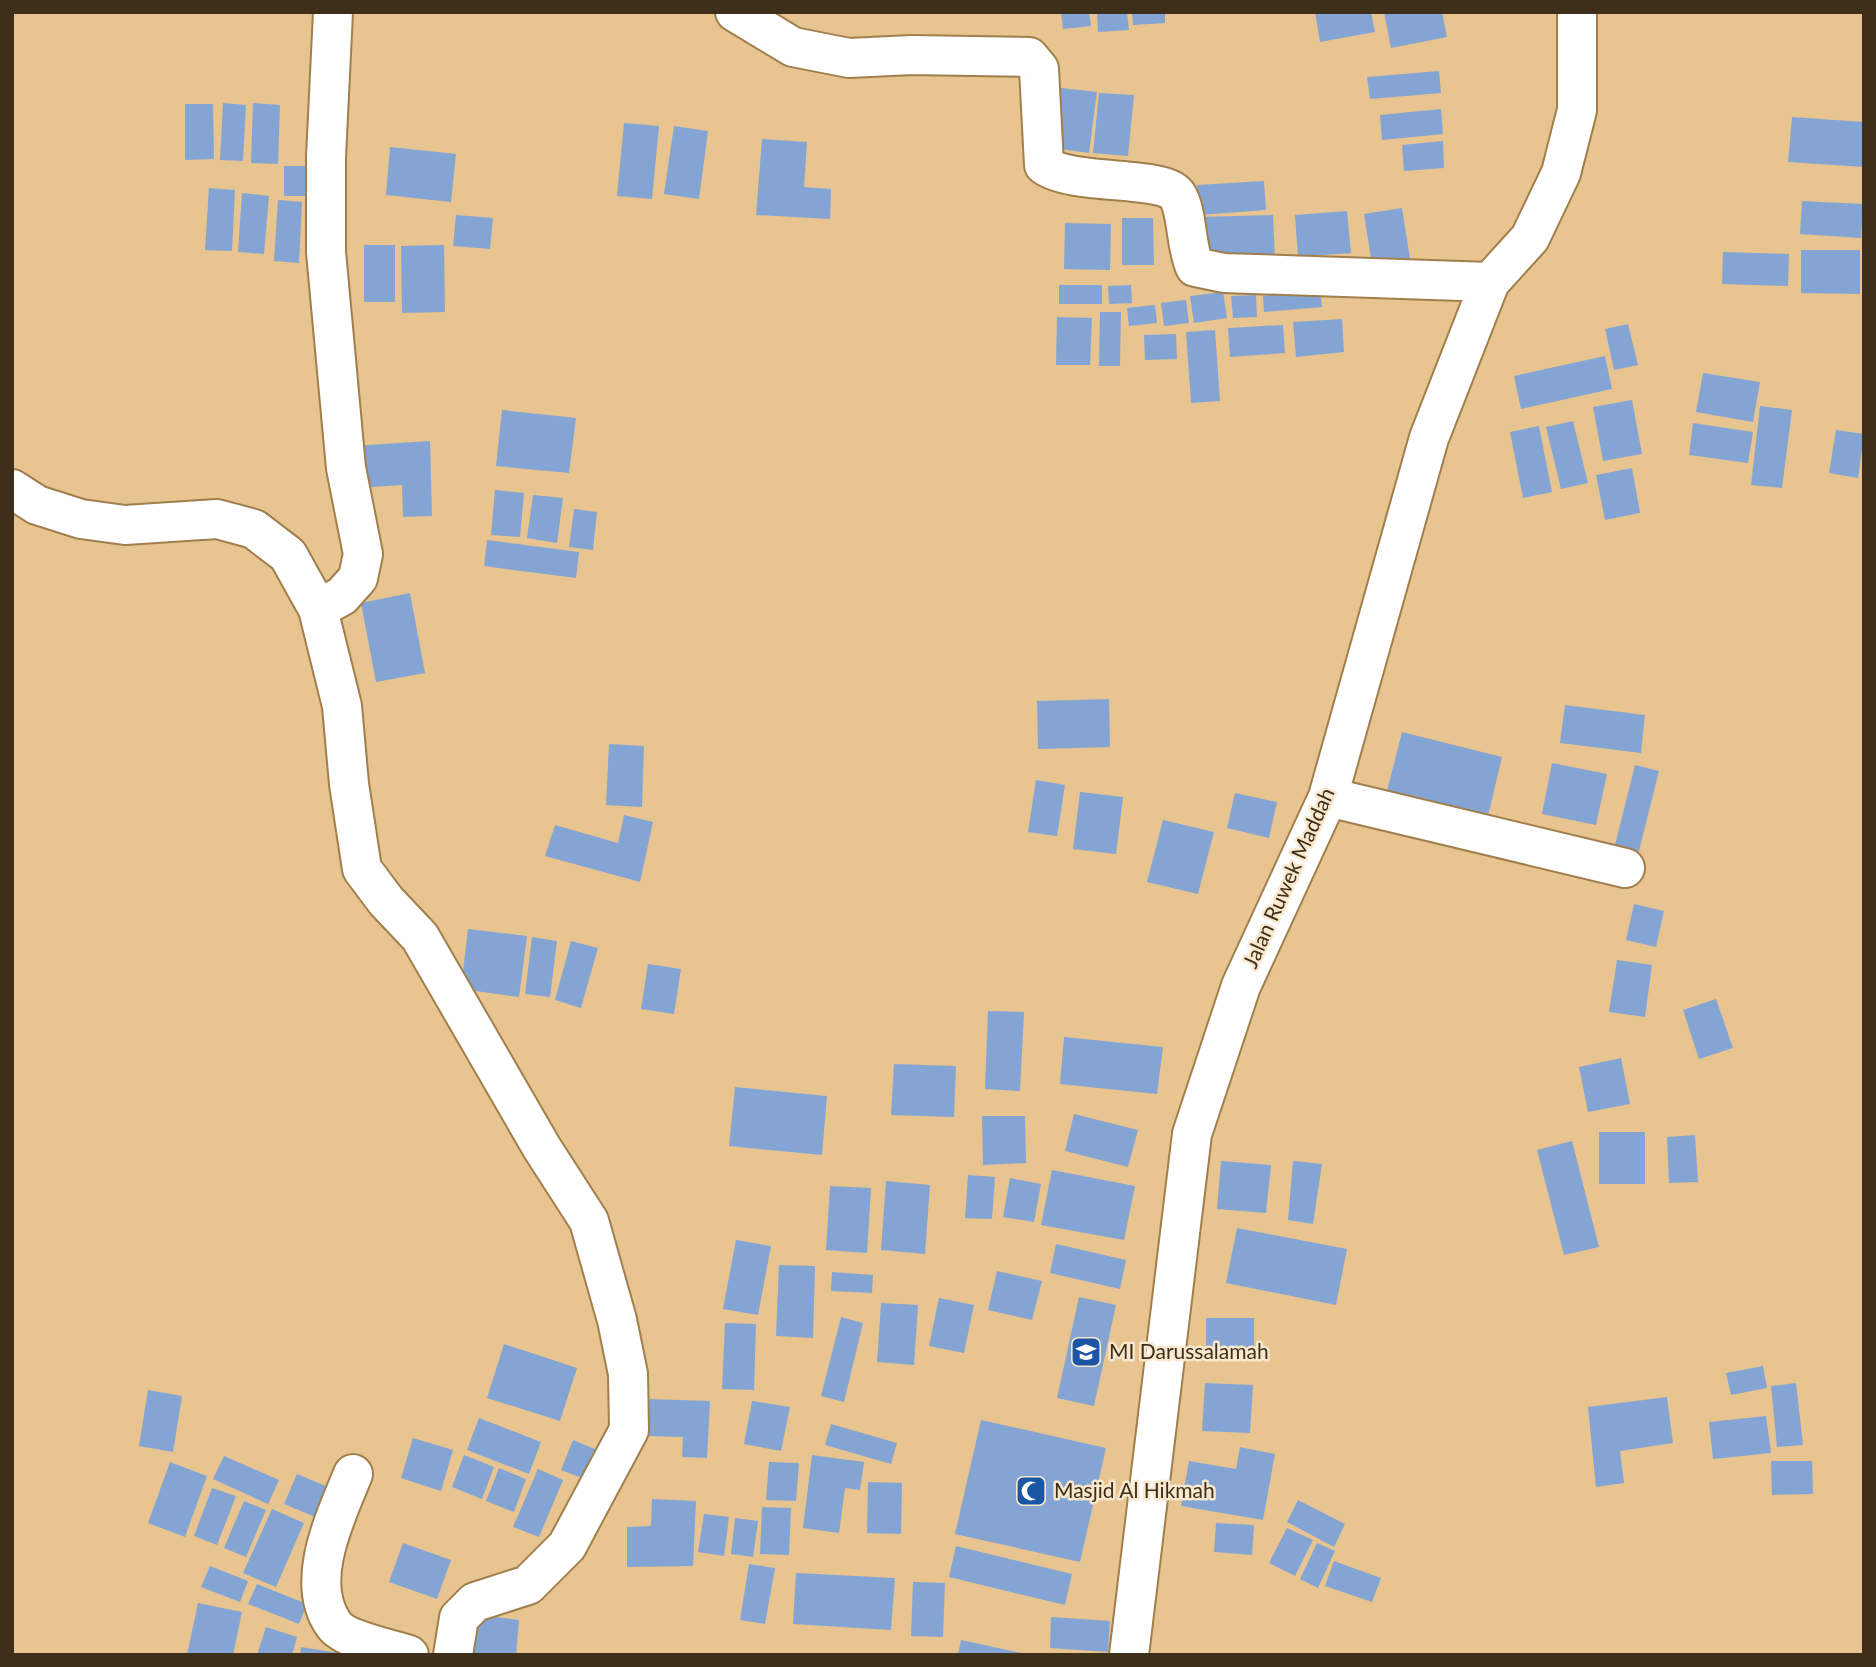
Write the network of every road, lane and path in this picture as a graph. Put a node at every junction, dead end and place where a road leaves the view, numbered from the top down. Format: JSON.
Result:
{"nodes":[{"id":1,"x":332,"y":12,"type":"edge"},
{"id":2,"x":735,"y":12,"type":"edge"},
{"id":3,"x":1577,"y":12,"type":"edge"},
{"id":4,"x":1490,"y":282,"type":"junction"},
{"id":5,"x":12,"y":489,"type":"edge"},
{"id":6,"x":318,"y":609,"type":"junction"},
{"id":7,"x":1328,"y":797,"type":"junction"},
{"id":8,"x":1626,"y":867,"type":"dead end"},
{"id":9,"x":353,"y":1474,"type":"dead end"},
{"id":10,"x":409,"y":1655,"type":"edge"},
{"id":11,"x":453,"y":1655,"type":"edge"},
{"id":12,"x":1129,"y":1655,"type":"edge"}],
"edges":[{"from":1,"to":6,"type":"street"},
{"from":2,"to":4,"type":"street"},
{"from":3,"to":4,"type":"street","name":"Jalan Ruwek Maddah"},
{"from":4,"to":7,"type":"street","name":"Jalan Ruwek Maddah"},
{"from":5,"to":6,"type":"street"},
{"from":6,"to":11,"type":"street"},
{"from":7,"to":8,"type":"street"},
{"from":7,"to":12,"type":"street","name":"Jalan Ruwek Maddah"},
{"from":9,"to":10,"type":"street"}]}
